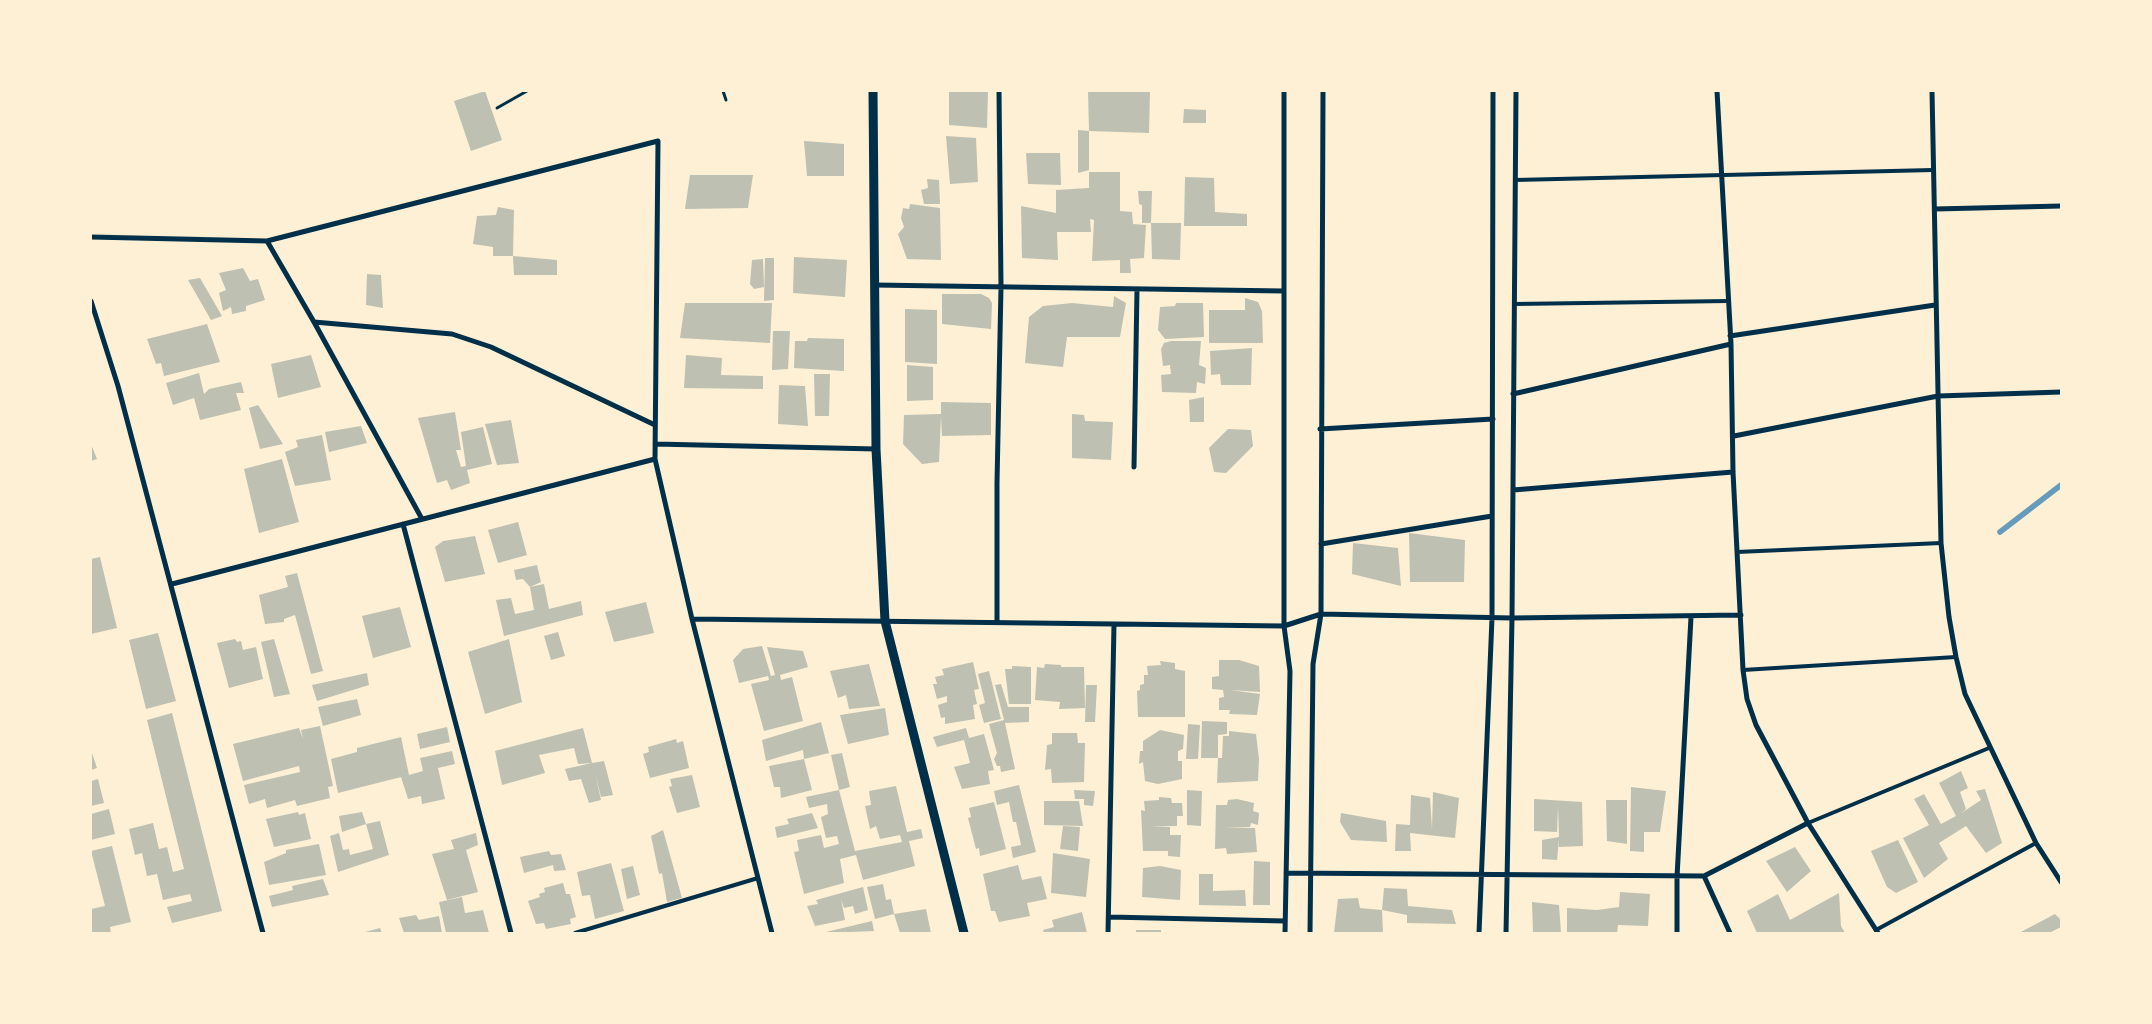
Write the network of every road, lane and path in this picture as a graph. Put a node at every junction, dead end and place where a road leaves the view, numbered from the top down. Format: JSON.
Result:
{"nodes":[{"id":1,"x":527,"y":91,"type":"edge"},
{"id":2,"x":723,"y":91,"type":"edge"},
{"id":3,"x":873,"y":91,"type":"edge"},
{"id":4,"x":999,"y":91,"type":"edge"},
{"id":5,"x":1284,"y":91,"type":"edge"},
{"id":6,"x":1324,"y":91,"type":"edge"},
{"id":7,"x":1493,"y":91,"type":"edge"},
{"id":8,"x":1516,"y":91,"type":"edge"},
{"id":9,"x":1717,"y":91,"type":"edge"},
{"id":10,"x":1932,"y":91,"type":"edge"},
{"id":11,"x":726,"y":100,"type":"dead end"},
{"id":12,"x":497,"y":108,"type":"dead end"},
{"id":13,"x":1933,"y":170,"type":"junction"},
{"id":14,"x":1721,"y":174,"type":"junction"},
{"id":15,"x":1515,"y":180,"type":"junction"},
{"id":16,"x":2061,"y":206,"type":"edge"},
{"id":17,"x":1935,"y":209,"type":"junction"},
{"id":18,"x":91,"y":237,"type":"edge"},
{"id":19,"x":267,"y":241,"type":"junction"},
{"id":20,"x":874,"y":285,"type":"junction"},
{"id":21,"x":1001,"y":287,"type":"junction"},
{"id":22,"x":1137,"y":289,"type":"junction"},
{"id":23,"x":1284,"y":291,"type":"junction"},
{"id":24,"x":91,"y":301,"type":"edge"},
{"id":25,"x":1729,"y":301,"type":"junction"},
{"id":26,"x":1514,"y":304,"type":"junction"},
{"id":27,"x":1935,"y":306,"type":"junction"},
{"id":28,"x":314,"y":322,"type":"junction"},
{"id":29,"x":1730,"y":336,"type":"junction"},
{"id":30,"x":1731,"y":344,"type":"junction"},
{"id":31,"x":2061,"y":392,"type":"edge"},
{"id":32,"x":1513,"y":394,"type":"junction"},
{"id":33,"x":1938,"y":396,"type":"junction"},
{"id":34,"x":1493,"y":419,"type":"junction"},
{"id":35,"x":655,"y":425,"type":"junction"},
{"id":36,"x":1320,"y":429,"type":"junction"},
{"id":37,"x":1734,"y":436,"type":"junction"},
{"id":38,"x":655,"y":444,"type":"junction"},
{"id":39,"x":876,"y":449,"type":"junction"},
{"id":40,"x":655,"y":459,"type":"junction"},
{"id":41,"x":1134,"y":467,"type":"dead end"},
{"id":42,"x":1733,"y":472,"type":"junction"},
{"id":43,"x":1513,"y":490,"type":"junction"},
{"id":44,"x":1492,"y":516,"type":"junction"},
{"id":45,"x":422,"y":519,"type":"junction"},
{"id":46,"x":403,"y":524,"type":"junction"},
{"id":47,"x":1941,"y":543,"type":"junction"},
{"id":48,"x":1321,"y":544,"type":"junction"},
{"id":49,"x":1737,"y":552,"type":"junction"},
{"id":50,"x":172,"y":584,"type":"junction"},
{"id":51,"x":1321,"y":614,"type":"junction"},
{"id":52,"x":1740,"y":615,"type":"junction"},
{"id":53,"x":1691,"y":617,"type":"junction"},
{"id":54,"x":1492,"y":618,"type":"junction"},
{"id":55,"x":1512,"y":618,"type":"junction"},
{"id":56,"x":692,"y":619,"type":"junction"},
{"id":57,"x":886,"y":621,"type":"junction"},
{"id":58,"x":997,"y":621,"type":"junction"},
{"id":59,"x":1114,"y":624,"type":"junction"},
{"id":60,"x":1284,"y":626,"type":"junction"},
{"id":61,"x":1956,"y":657,"type":"junction"},
{"id":62,"x":1743,"y":670,"type":"junction"},
{"id":63,"x":1989,"y":748,"type":"junction"},
{"id":64,"x":1808,"y":823,"type":"junction"},
{"id":65,"x":2036,"y":844,"type":"junction"},
{"id":66,"x":1286,"y":873,"type":"junction"},
{"id":67,"x":1312,"y":873,"type":"junction"},
{"id":68,"x":1480,"y":875,"type":"junction"},
{"id":69,"x":1507,"y":875,"type":"junction"},
{"id":70,"x":1704,"y":876,"type":"junction"},
{"id":71,"x":1677,"y":877,"type":"junction"},
{"id":72,"x":758,"y":878,"type":"junction"},
{"id":73,"x":2061,"y":882,"type":"edge"},
{"id":74,"x":1109,"y":917,"type":"junction"},
{"id":75,"x":1285,"y":921,"type":"junction"},
{"id":76,"x":1877,"y":931,"type":"edge"},
{"id":77,"x":262,"y":933,"type":"edge"},
{"id":78,"x":511,"y":933,"type":"edge"},
{"id":79,"x":575,"y":933,"type":"edge"},
{"id":80,"x":772,"y":933,"type":"edge"},
{"id":81,"x":964,"y":933,"type":"edge"},
{"id":82,"x":1108,"y":933,"type":"edge"},
{"id":83,"x":1285,"y":933,"type":"edge"},
{"id":84,"x":1310,"y":933,"type":"edge"},
{"id":85,"x":1478,"y":933,"type":"edge"},
{"id":86,"x":1506,"y":933,"type":"edge"},
{"id":87,"x":1677,"y":933,"type":"edge"},
{"id":88,"x":1730,"y":933,"type":"edge"}],
"edges":[{"from":1,"to":12,"type":"path"},
{"from":2,"to":11,"type":"path"},
{"from":3,"to":20,"type":"street"},
{"from":4,"to":21,"type":"street"},
{"from":5,"to":23,"type":"street"},
{"from":6,"to":36,"type":"street"},
{"from":7,"to":34,"type":"street"},
{"from":8,"to":15,"type":"street"},
{"from":9,"to":14,"type":"street"},
{"from":10,"to":13,"type":"street"},
{"from":13,"to":14,"type":"lane"},
{"from":13,"to":17,"type":"street"},
{"from":14,"to":15,"type":"lane"},
{"from":14,"to":25,"type":"street"},
{"from":15,"to":26,"type":"street"},
{"from":16,"to":17,"type":"street"},
{"from":17,"to":27,"type":"street"},
{"from":18,"to":19,"type":"street"},
{"from":19,"to":28,"type":"street"},
{"from":19,"to":35,"type":"street"},
{"from":20,"to":21,"type":"street"},
{"from":20,"to":39,"type":"street"},
{"from":21,"to":22,"type":"street"},
{"from":21,"to":58,"type":"street"},
{"from":22,"to":23,"type":"street"},
{"from":22,"to":41,"type":"street"},
{"from":23,"to":60,"type":"street"},
{"from":24,"to":50,"type":"street"},
{"from":25,"to":26,"type":"lane"},
{"from":25,"to":29,"type":"street"},
{"from":26,"to":32,"type":"street"},
{"from":27,"to":29,"type":"street"},
{"from":27,"to":33,"type":"street"},
{"from":28,"to":35,"type":"street"},
{"from":28,"to":45,"type":"street"},
{"from":29,"to":30,"type":"street"},
{"from":30,"to":32,"type":"street"},
{"from":30,"to":37,"type":"street"},
{"from":31,"to":33,"type":"street"},
{"from":32,"to":43,"type":"street"},
{"from":33,"to":37,"type":"street"},
{"from":33,"to":47,"type":"street"},
{"from":34,"to":36,"type":"street"},
{"from":34,"to":44,"type":"street"},
{"from":35,"to":38,"type":"street"},
{"from":36,"to":48,"type":"street"},
{"from":37,"to":42,"type":"street"},
{"from":38,"to":39,"type":"street"},
{"from":38,"to":40,"type":"street"},
{"from":39,"to":57,"type":"street"},
{"from":40,"to":45,"type":"street"},
{"from":40,"to":56,"type":"street"},
{"from":42,"to":43,"type":"street"},
{"from":42,"to":49,"type":"street"},
{"from":43,"to":55,"type":"street"},
{"from":44,"to":48,"type":"street"},
{"from":44,"to":54,"type":"street"},
{"from":45,"to":46,"type":"street"},
{"from":46,"to":50,"type":"street"},
{"from":46,"to":78,"type":"street"},
{"from":47,"to":49,"type":"lane"},
{"from":47,"to":61,"type":"street"},
{"from":48,"to":51,"type":"street"},
{"from":49,"to":52,"type":"street"},
{"from":50,"to":77,"type":"street"},
{"from":51,"to":54,"type":"street"},
{"from":51,"to":60,"type":"street"},
{"from":51,"to":67,"type":"street"},
{"from":52,"to":53,"type":"street"},
{"from":52,"to":62,"type":"street"},
{"from":53,"to":55,"type":"street"},
{"from":53,"to":71,"type":"street"},
{"from":54,"to":55,"type":"street"},
{"from":54,"to":68,"type":"street"},
{"from":55,"to":69,"type":"street"},
{"from":56,"to":57,"type":"street"},
{"from":56,"to":72,"type":"street"},
{"from":57,"to":58,"type":"street"},
{"from":57,"to":81,"type":"street"},
{"from":58,"to":59,"type":"street"},
{"from":59,"to":60,"type":"street"},
{"from":59,"to":74,"type":"street"},
{"from":60,"to":66,"type":"street"},
{"from":61,"to":62,"type":"lane"},
{"from":61,"to":63,"type":"street"},
{"from":62,"to":64,"type":"street"},
{"from":63,"to":64,"type":"lane"},
{"from":63,"to":65,"type":"street"},
{"from":64,"to":70,"type":"street"},
{"from":64,"to":76,"type":"street"},
{"from":65,"to":73,"type":"street"},
{"from":65,"to":76,"type":"lane"},
{"from":66,"to":67,"type":"street"},
{"from":66,"to":75,"type":"street"},
{"from":67,"to":68,"type":"street"},
{"from":67,"to":84,"type":"street"},
{"from":68,"to":69,"type":"street"},
{"from":68,"to":85,"type":"street"},
{"from":69,"to":71,"type":"street"},
{"from":69,"to":86,"type":"street"},
{"from":70,"to":71,"type":"street"},
{"from":70,"to":88,"type":"street"},
{"from":71,"to":87,"type":"street"},
{"from":72,"to":79,"type":"lane"},
{"from":72,"to":80,"type":"street"},
{"from":74,"to":75,"type":"street"},
{"from":74,"to":82,"type":"street"},
{"from":75,"to":83,"type":"street"}]}
